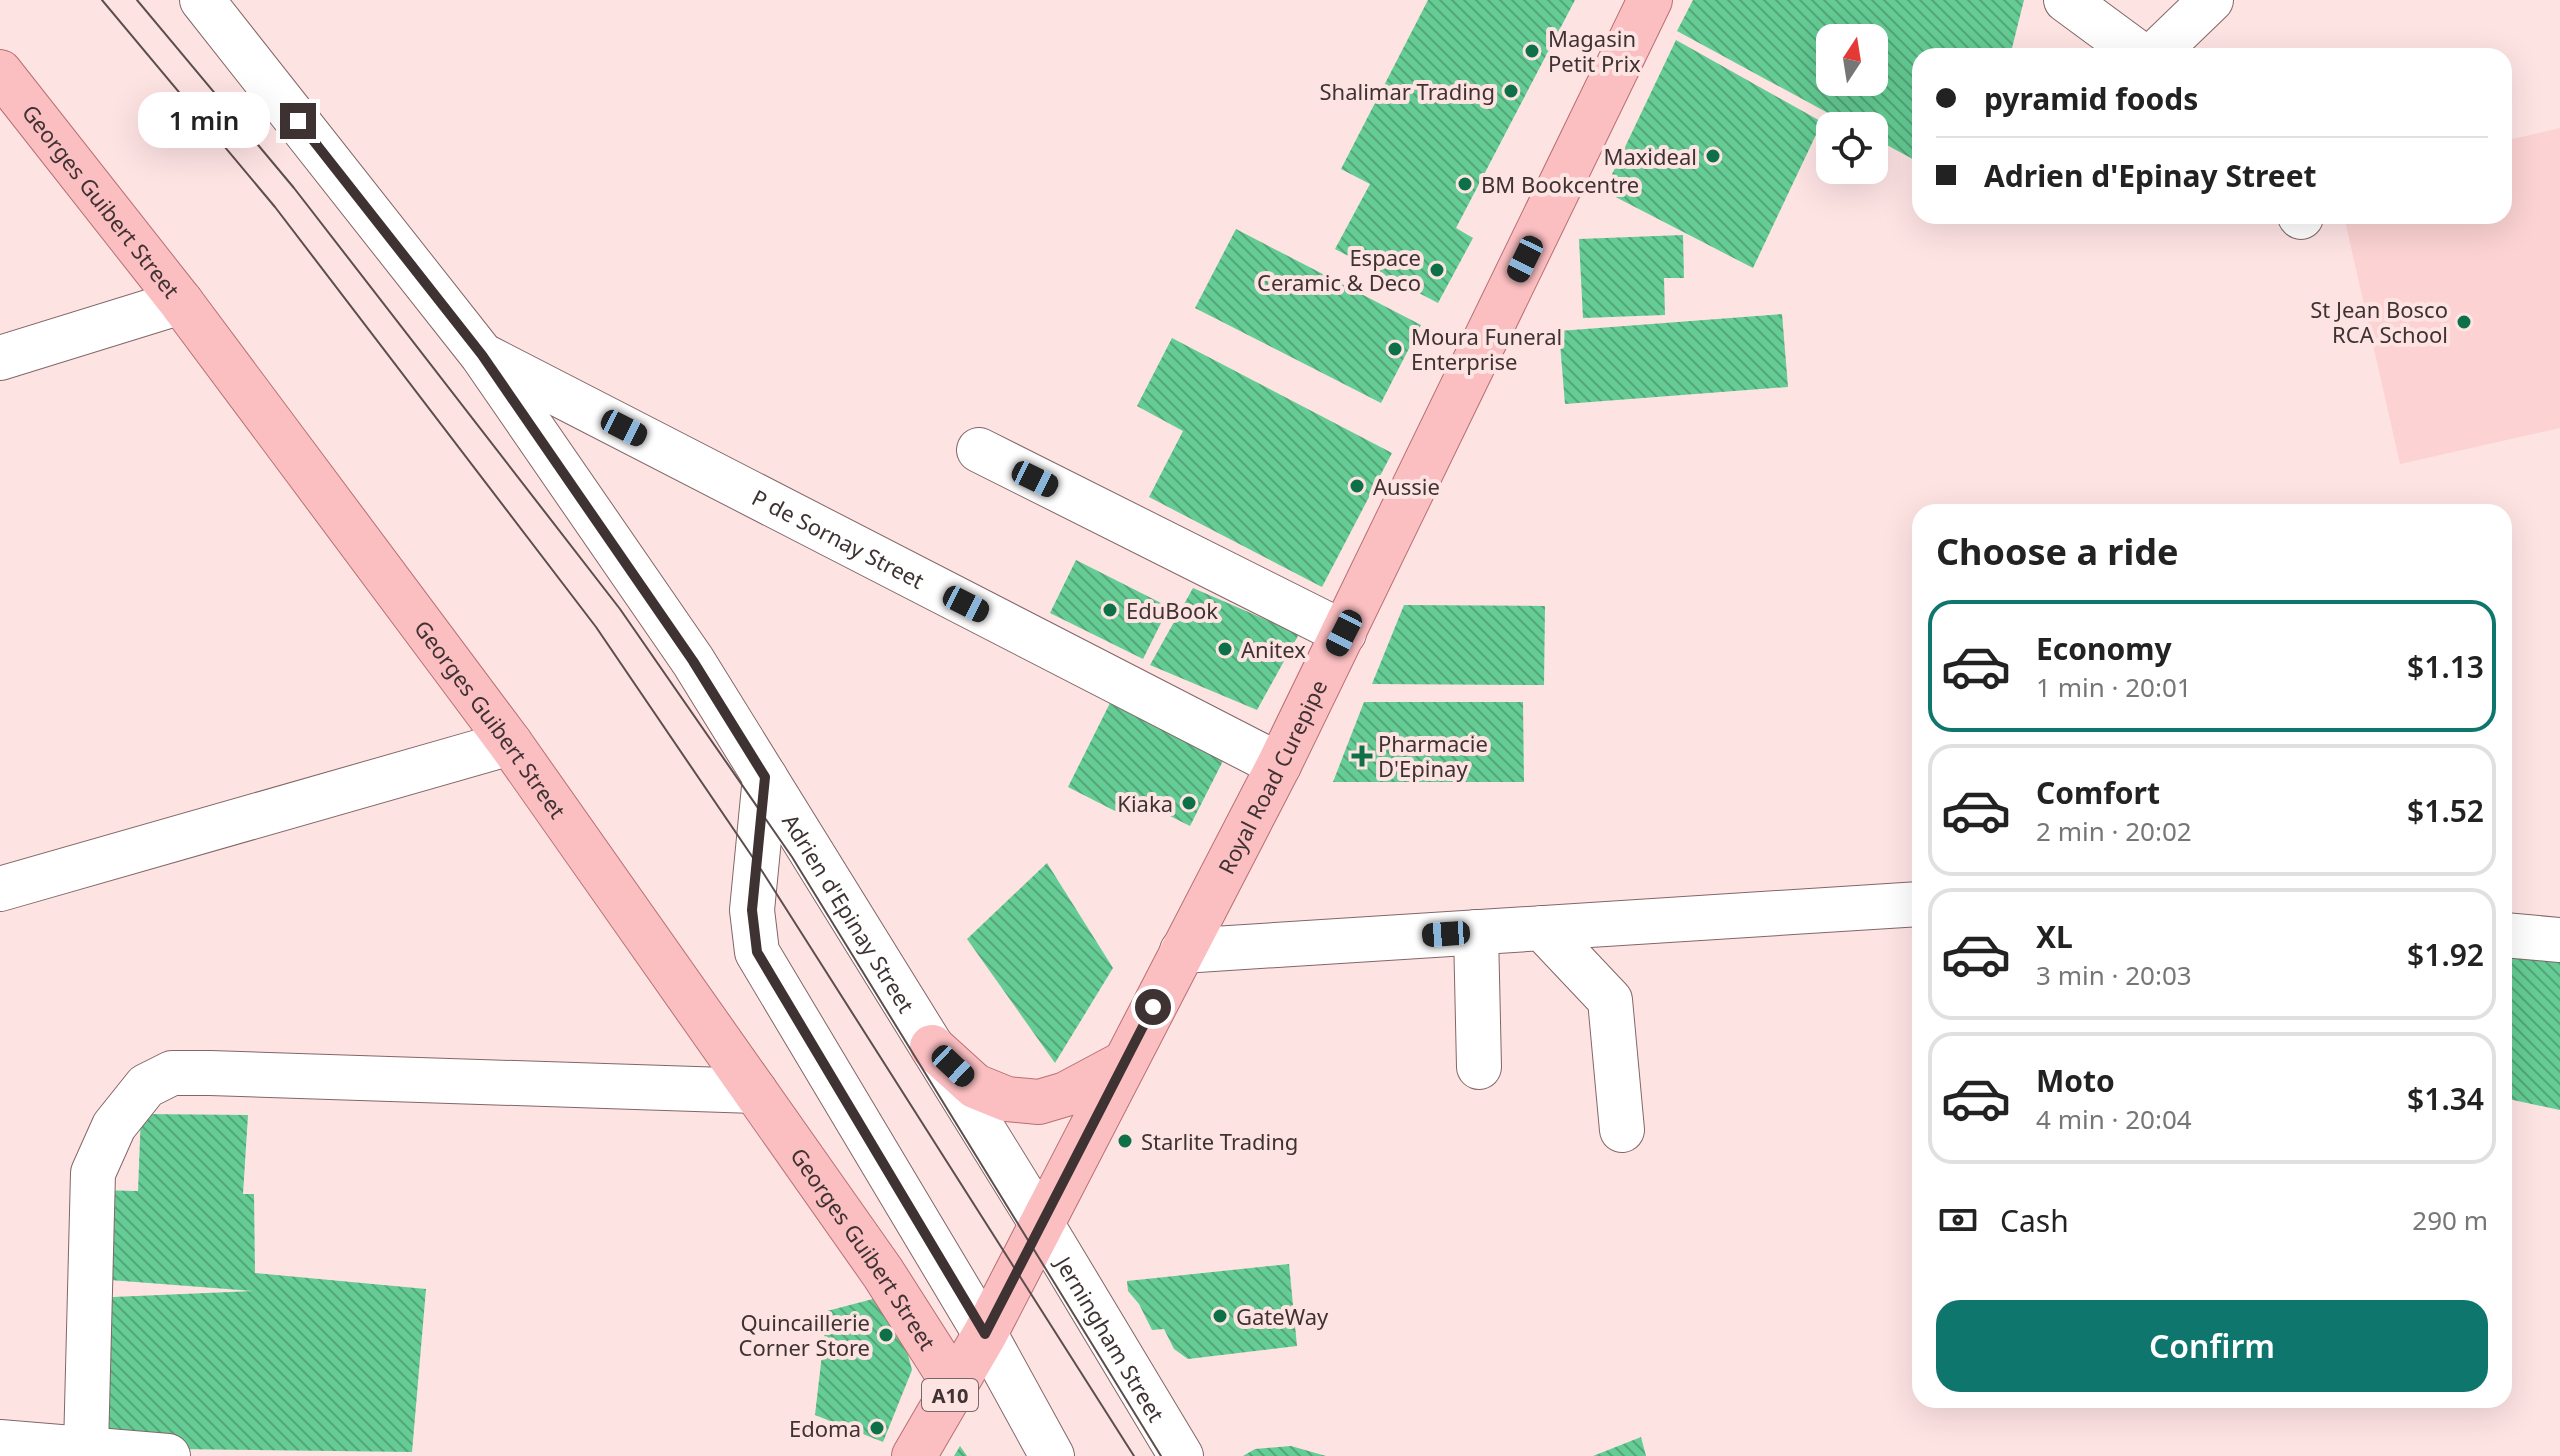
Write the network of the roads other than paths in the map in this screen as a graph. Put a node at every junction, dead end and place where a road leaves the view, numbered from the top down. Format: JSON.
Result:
{"nodes":[{"id":1,"x":1650,"y":0,"type":"edge"},
{"id":2,"x":2066,"y":0,"type":"edge"},
{"id":3,"x":2211,"y":0,"type":"edge"},
{"id":4,"x":213,"y":14,"type":"edge"},
{"id":5,"x":2131,"y":48,"type":"edge"},
{"id":6,"x":2161,"y":48,"type":"edge"},
{"id":7,"x":0,"y":72,"type":"edge"},
{"id":8,"x":181,"y":302,"type":"junction"},
{"id":9,"x":482,"y":355,"type":"junction"},
{"id":10,"x":0,"y":358,"type":"edge"},
{"id":11,"x":979,"y":450,"type":"dead end"},
{"id":12,"x":1344,"y":633,"type":"junction"},
{"id":13,"x":510,"y":743,"type":"junction"},
{"id":14,"x":1279,"y":765,"type":"junction"},
{"id":15,"x":765,"y":777,"type":"junction"},
{"id":16,"x":0,"y":889,"type":"edge"},
{"id":17,"x":1912,"y":905,"type":"edge"},
{"id":18,"x":1542,"y":928,"type":"junction"},
{"id":19,"x":1476,"y":932,"type":"junction"},
{"id":20,"x":2512,"y":936,"type":"edge"},
{"id":21,"x":2560,"y":940,"type":"edge"},
{"id":22,"x":1182,"y":951,"type":"junction"},
{"id":23,"x":932,"y":1047,"type":"junction"},
{"id":24,"x":1124,"y":1063,"type":"junction"},
{"id":25,"x":1479,"y":1067,"type":"dead end"},
{"id":26,"x":755,"y":1091,"type":"junction"},
{"id":27,"x":1622,"y":1130,"type":"dead end"},
{"id":28,"x":1041,"y":1223,"type":"junction"},
{"id":29,"x":985,"y":1334,"type":"junction"},
{"id":30,"x":955,"y":1386,"type":"junction"},
{"id":31,"x":0,"y":1442,"type":"edge"},
{"id":32,"x":86,"y":1448,"type":"junction"},
{"id":33,"x":168,"y":1456,"type":"edge"},
{"id":34,"x":914,"y":1456,"type":"edge"},
{"id":35,"x":1052,"y":1456,"type":"edge"},
{"id":36,"x":1181,"y":1456,"type":"edge"}],
"edges":[{"from":1,"to":12,"type":"main road","name":"Royal Road Curepipe","number":"A10"},
{"from":2,"to":5,"type":"street"},
{"from":3,"to":6,"type":"street"},
{"from":4,"to":9,"type":"street","name":"Adrien d'Epinay Street"},
{"from":7,"to":8,"type":"main road","name":"Georges Guibert Street"},
{"from":8,"to":10,"type":"street"},
{"from":8,"to":13,"type":"main road","name":"Georges Guibert Street"},
{"from":9,"to":14,"type":"street","name":"P de Sornay Street"},
{"from":9,"to":15,"type":"street","name":"Adrien d'Epinay Street"},
{"from":11,"to":12,"type":"street"},
{"from":12,"to":14,"type":"main road","name":"Royal Road Curepipe","number":"A10"},
{"from":13,"to":16,"type":"street"},
{"from":13,"to":26,"type":"main road","name":"Georges Guibert Street"},
{"from":14,"to":22,"type":"main road","name":"Royal Road Curepipe","number":"A10"},
{"from":15,"to":23,"type":"street","name":"Adrien d'Epinay Street"},
{"from":15,"to":29,"type":"street"},
{"from":17,"to":18,"type":"street"},
{"from":18,"to":19,"type":"street"},
{"from":18,"to":27,"type":"street"},
{"from":19,"to":22,"type":"street"},
{"from":19,"to":25,"type":"street"},
{"from":20,"to":21,"type":"street"},
{"from":22,"to":24,"type":"main road","name":"Royal Road Curepipe","number":"A10"},
{"from":23,"to":24,"type":"main road"},
{"from":23,"to":28,"type":"street","name":"Adrien d'Epinay Street"},
{"from":24,"to":28,"type":"main road","name":"Royal Road Curepipe","number":"A10"},
{"from":26,"to":30,"type":"main road","name":"Georges Guibert Street"},
{"from":26,"to":32,"type":"street"},
{"from":28,"to":29,"type":"main road","name":"Royal Road Curepipe","number":"A10"},
{"from":28,"to":36,"type":"street","name":"Jerningham Street"},
{"from":29,"to":30,"type":"main road","name":"Royal Road Curepipe","number":"A10"},
{"from":29,"to":35,"type":"street"},
{"from":30,"to":34,"type":"main road","name":"Royal Road Curepipe","number":"A10"},
{"from":31,"to":32,"type":"street"},
{"from":32,"to":33,"type":"street"}]}
